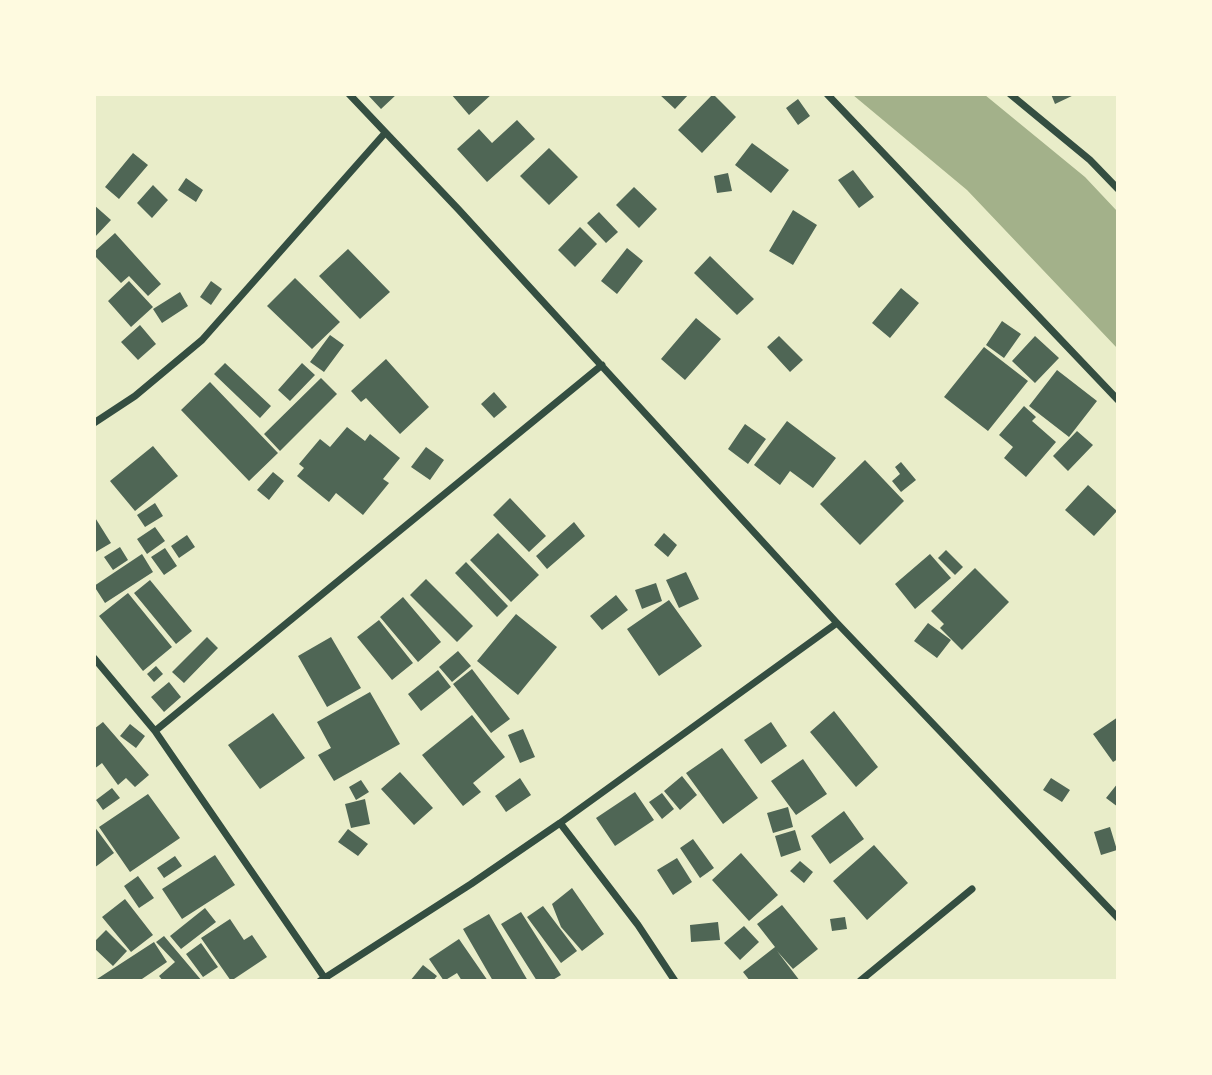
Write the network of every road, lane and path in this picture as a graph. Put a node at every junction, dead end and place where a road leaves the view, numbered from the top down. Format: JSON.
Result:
{"nodes":[{"id":1,"x":349,"y":94,"type":"edge"},
{"id":2,"x":827,"y":94,"type":"edge"},
{"id":3,"x":1010,"y":94,"type":"edge"},
{"id":4,"x":385,"y":133,"type":"junction"},
{"id":5,"x":1118,"y":189,"type":"edge"},
{"id":6,"x":602,"y":365,"type":"junction"},
{"id":7,"x":1118,"y":400,"type":"edge"},
{"id":8,"x":94,"y":423,"type":"edge"},
{"id":9,"x":837,"y":623,"type":"junction"},
{"id":10,"x":94,"y":658,"type":"edge"},
{"id":11,"x":155,"y":731,"type":"junction"},
{"id":12,"x":560,"y":823,"type":"junction"},
{"id":13,"x":972,"y":889,"type":"dead end"},
{"id":14,"x":1118,"y":918,"type":"edge"},
{"id":15,"x":324,"y":980,"type":"edge"},
{"id":16,"x":675,"y":981,"type":"edge"},
{"id":17,"x":860,"y":981,"type":"edge"}],
"edges":[{"from":1,"to":4,"type":"street"},
{"from":2,"to":7,"type":"street"},
{"from":3,"to":5,"type":"street"},
{"from":4,"to":6,"type":"street"},
{"from":4,"to":8,"type":"street"},
{"from":6,"to":9,"type":"street"},
{"from":6,"to":11,"type":"street"},
{"from":9,"to":12,"type":"street"},
{"from":9,"to":14,"type":"street"},
{"from":10,"to":11,"type":"street"},
{"from":11,"to":15,"type":"street"},
{"from":12,"to":15,"type":"street"},
{"from":12,"to":16,"type":"street"},
{"from":13,"to":17,"type":"street"}]}
